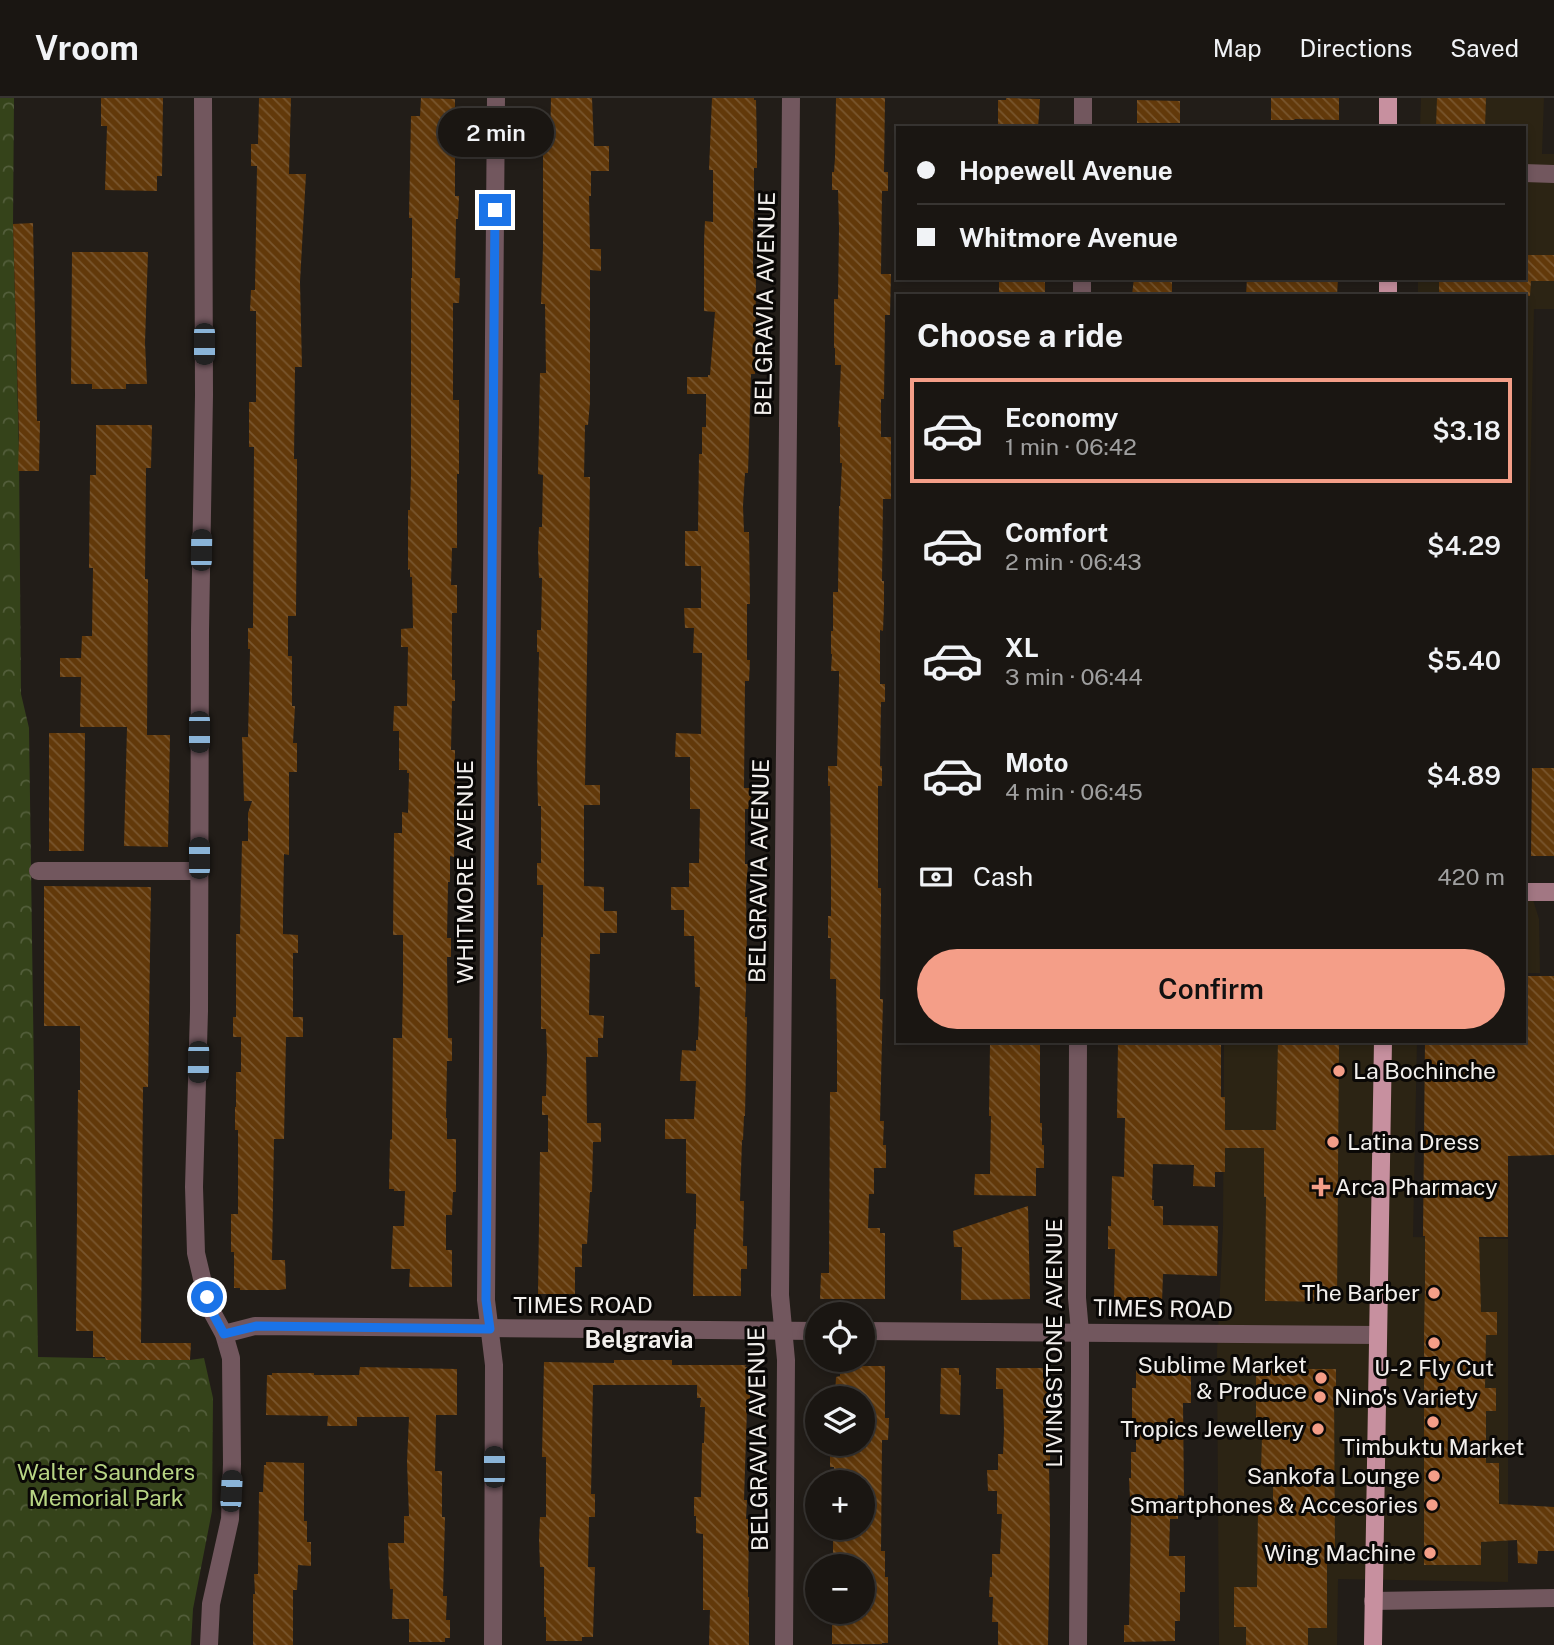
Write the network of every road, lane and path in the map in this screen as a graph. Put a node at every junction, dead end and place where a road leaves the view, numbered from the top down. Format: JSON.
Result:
{"nodes":[{"id":1,"x":203,"y":98,"type":"edge"},
{"id":2,"x":496,"y":98,"type":"edge"},
{"id":3,"x":791,"y":98,"type":"edge"},
{"id":4,"x":1083,"y":98,"type":"edge"},
{"id":5,"x":1388,"y":98,"type":"edge"},
{"id":6,"x":1083,"y":126,"type":"edge"},
{"id":7,"x":1388,"y":126,"type":"edge"},
{"id":8,"x":1526,"y":173,"type":"edge"},
{"id":9,"x":1554,"y":174,"type":"edge"},
{"id":10,"x":38,"y":871,"type":"dead end"},
{"id":11,"x":199,"y":871,"type":"junction"},
{"id":12,"x":1554,"y":891,"type":"edge"},
{"id":13,"x":1526,"y":892,"type":"edge"},
{"id":14,"x":1079,"y":1043,"type":"edge"},
{"id":15,"x":1383,"y":1043,"type":"edge"},
{"id":16,"x":490,"y":1329,"type":"junction"},
{"id":17,"x":782,"y":1331,"type":"junction"},
{"id":18,"x":805,"y":1331,"type":"edge"},
{"id":19,"x":875,"y":1331,"type":"edge"},
{"id":20,"x":1080,"y":1332,"type":"junction"},
{"id":21,"x":224,"y":1334,"type":"junction"},
{"id":22,"x":1378,"y":1335,"type":"junction"},
{"id":23,"x":1554,"y":1598,"type":"edge"},
{"id":24,"x":1373,"y":1601,"type":"junction"},
{"id":25,"x":209,"y":1645,"type":"edge"},
{"id":26,"x":493,"y":1645,"type":"edge"},
{"id":27,"x":784,"y":1645,"type":"edge"},
{"id":28,"x":1078,"y":1645,"type":"edge"},
{"id":29,"x":1373,"y":1645,"type":"edge"}],
"edges":[{"from":1,"to":11,"type":"street"},
{"from":2,"to":16,"type":"street","name":"WHITMORE AVENUE"},
{"from":3,"to":17,"type":"street","name":"BELGRAVIA AVENUE"},
{"from":4,"to":6,"type":"street"},
{"from":5,"to":7,"type":"main road"},
{"from":8,"to":9,"type":"street"},
{"from":10,"to":11,"type":"street"},
{"from":11,"to":21,"type":"street"},
{"from":12,"to":13,"type":"street"},
{"from":14,"to":20,"type":"street","name":"LIVINGSTONE AVENUE"},
{"from":15,"to":22,"type":"main road"},
{"from":16,"to":17,"type":"street","name":"TIMES ROAD"},
{"from":16,"to":21,"type":"street","name":"TIMES ROAD"},
{"from":16,"to":26,"type":"street","name":"WHITMORE AVENUE"},
{"from":17,"to":18,"type":"street","name":"TIMES ROAD"},
{"from":17,"to":27,"type":"street","name":"BELGRAVIA AVENUE"},
{"from":19,"to":20,"type":"street","name":"TIMES ROAD"},
{"from":20,"to":22,"type":"street","name":"TIMES ROAD"},
{"from":20,"to":28,"type":"street","name":"LIVINGSTONE AVENUE"},
{"from":21,"to":25,"type":"street"},
{"from":22,"to":24,"type":"main road"},
{"from":23,"to":24,"type":"street"},
{"from":24,"to":29,"type":"main road"}]}
